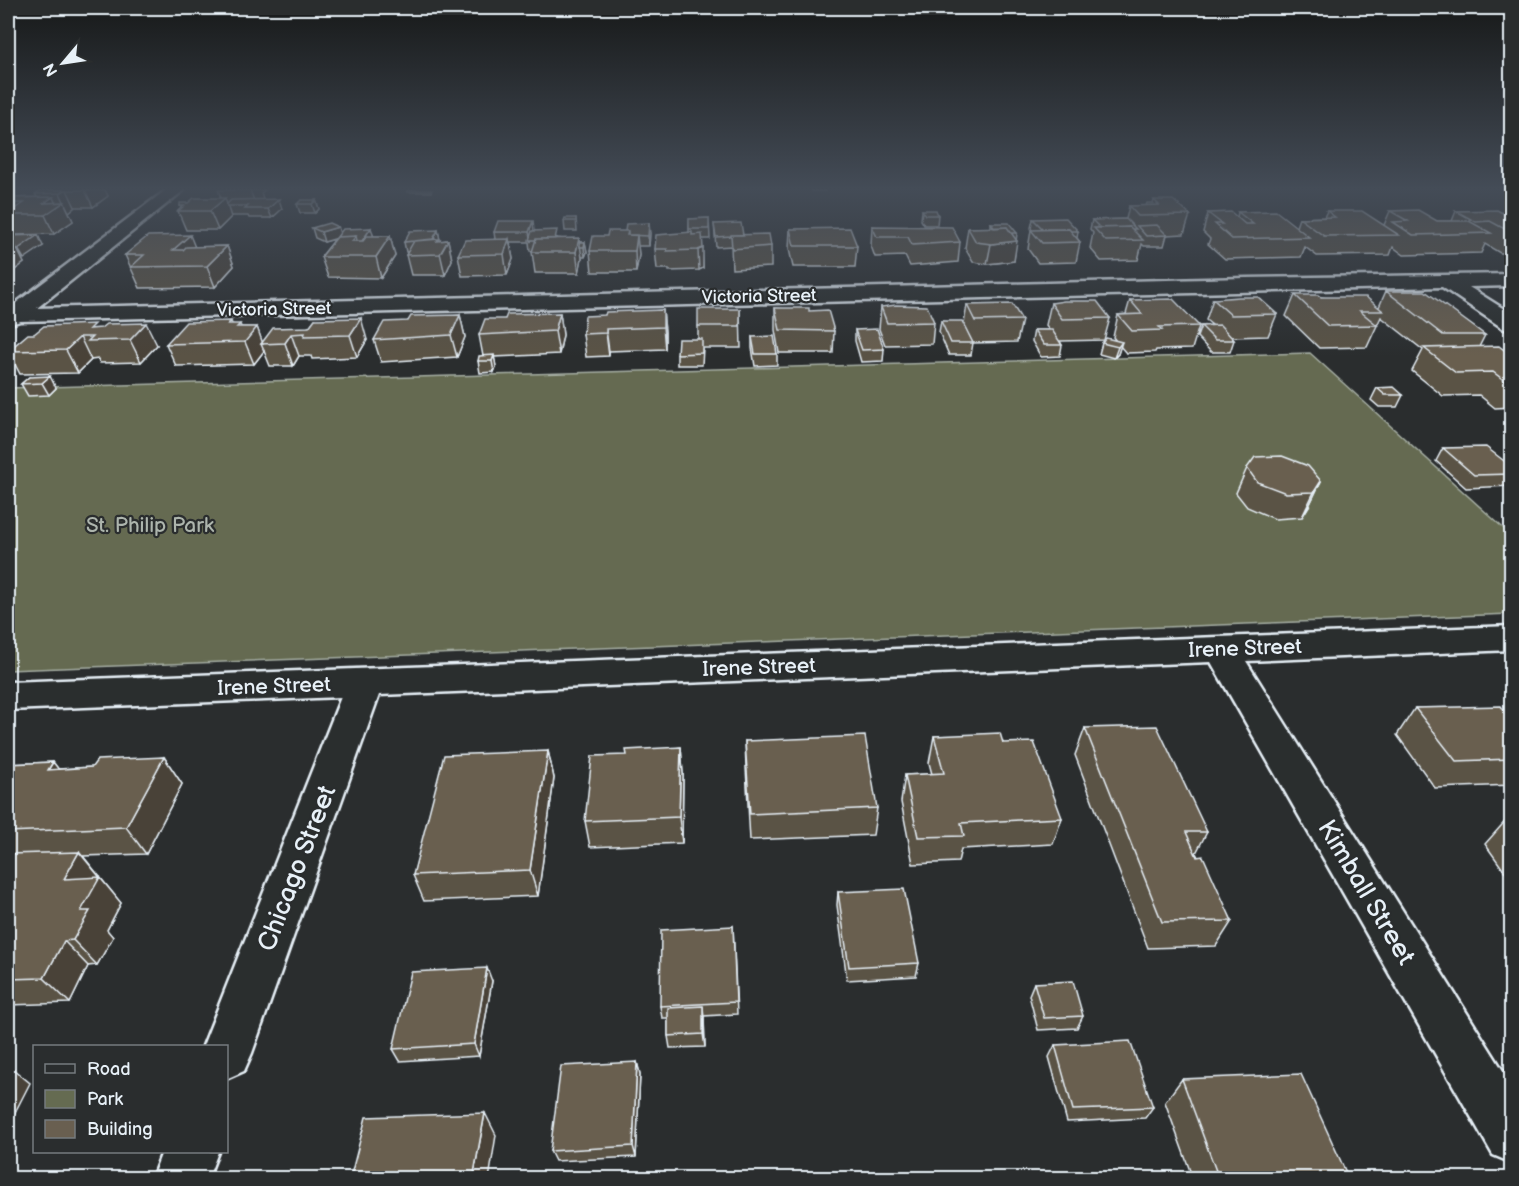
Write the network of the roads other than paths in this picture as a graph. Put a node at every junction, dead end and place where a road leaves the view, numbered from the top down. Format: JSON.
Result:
{"nodes":[{"id":1,"x":104,"y":245,"type":"edge"},
{"id":2,"x":1512,"y":280,"type":"edge"},
{"id":3,"x":1448,"y":282,"type":"junction"},
{"id":4,"x":10,"y":317,"type":"edge"},
{"id":5,"x":1512,"y":324,"type":"edge"},
{"id":6,"x":1512,"y":638,"type":"edge"},
{"id":7,"x":1221,"y":649,"type":"junction"},
{"id":8,"x":365,"y":682,"type":"junction"},
{"id":9,"x":8,"y":696,"type":"edge"},
{"id":10,"x":228,"y":1048,"type":"edge"},
{"id":11,"x":1512,"y":1136,"type":"edge"},
{"id":12,"x":190,"y":1153,"type":"edge"},
{"id":13,"x":180,"y":1179,"type":"edge"}],
"edges":[{"from":1,"to":4,"type":"street"},
{"from":2,"to":3,"type":"street","name":"Victoria Street"},
{"from":3,"to":4,"type":"street","name":"Victoria Street"},
{"from":3,"to":5,"type":"street"},
{"from":6,"to":7,"type":"street","name":"Irene Street"},
{"from":7,"to":8,"type":"street","name":"Irene Street"},
{"from":7,"to":11,"type":"street","name":"Kimball Street"},
{"from":8,"to":9,"type":"street","name":"Irene Street"},
{"from":8,"to":10,"type":"street","name":"Chicago Street"},
{"from":12,"to":13,"type":"street"}]}
